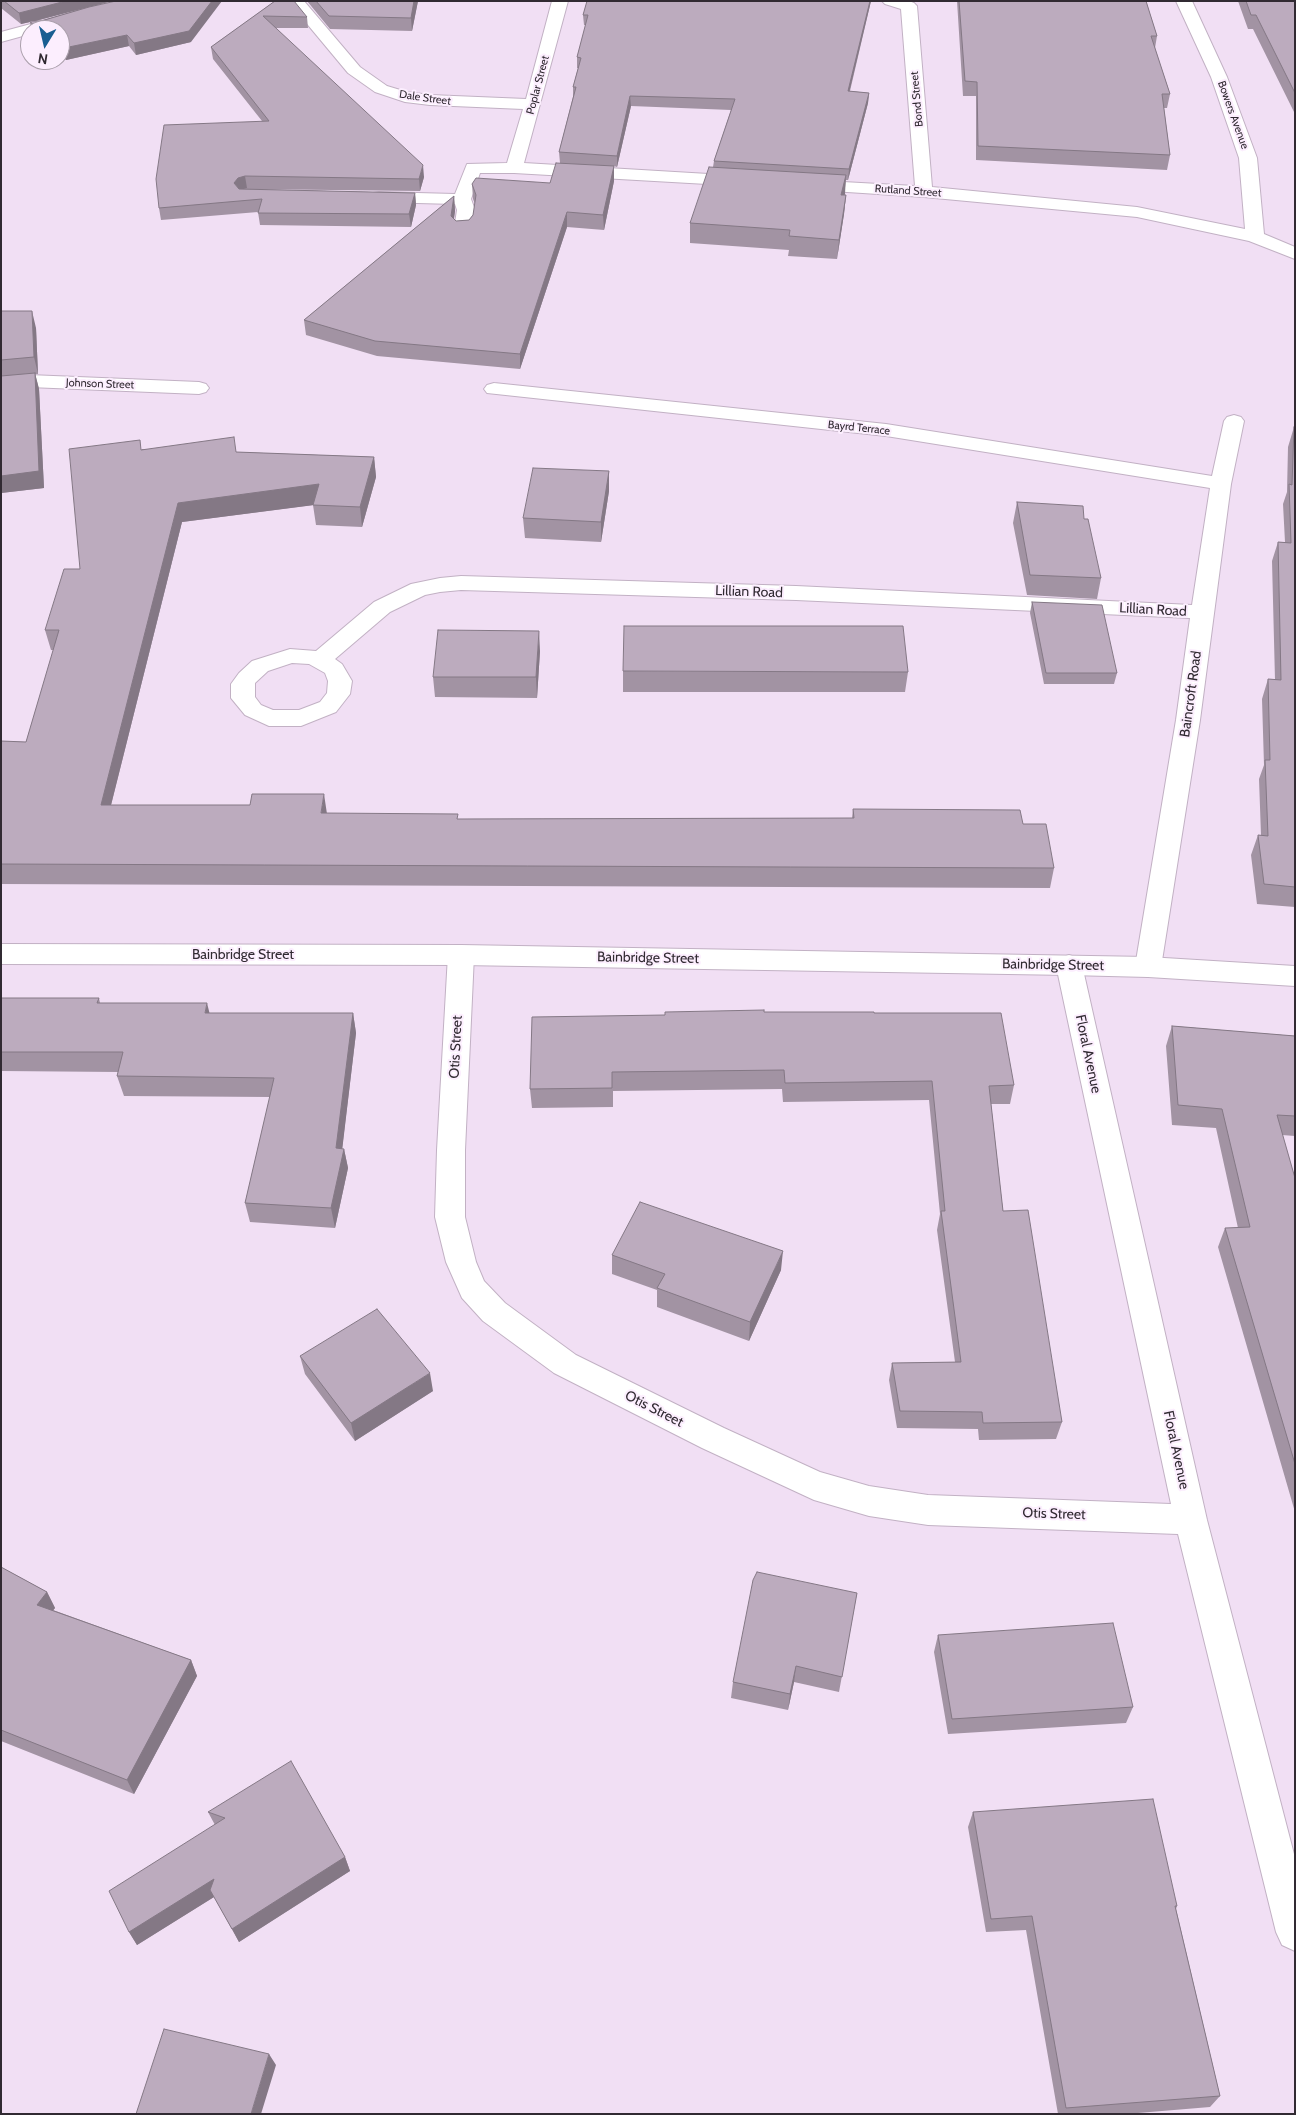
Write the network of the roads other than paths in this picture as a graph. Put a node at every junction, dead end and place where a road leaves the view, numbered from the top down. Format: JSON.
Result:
{"nodes":[{"id":1,"x":296,"y":1,"type":"edge"},
{"id":2,"x":560,"y":1,"type":"edge"},
{"id":3,"x":890,"y":1,"type":"edge"},
{"id":4,"x":1184,"y":1,"type":"edge"},
{"id":5,"x":80,"y":15,"type":"edge"},
{"id":6,"x":1,"y":37,"type":"edge"},
{"id":7,"x":533,"y":104,"type":"junction"},
{"id":8,"x":514,"y":168,"type":"junction"},
{"id":9,"x":761,"y":182,"type":"edge"},
{"id":10,"x":790,"y":184,"type":"edge"},
{"id":11,"x":924,"y":192,"type":"junction"},
{"id":12,"x":358,"y":196,"type":"edge"},
{"id":13,"x":462,"y":199,"type":"junction"},
{"id":14,"x":463,"y":230,"type":"edge"},
{"id":15,"x":1255,"y":237,"type":"junction"},
{"id":16,"x":1295,"y":254,"type":"edge"},
{"id":17,"x":1,"y":385,"type":"edge"},
{"id":18,"x":199,"y":388,"type":"dead end"},
{"id":19,"x":494,"y":389,"type":"dead end"},
{"id":20,"x":1234,"y":421,"type":"dead end"},
{"id":21,"x":1221,"y":484,"type":"junction"},
{"id":22,"x":1202,"y":612,"type":"junction"},
{"id":23,"x":320,"y":660,"type":"dead end"},
{"id":24,"x":1,"y":954,"type":"edge"},
{"id":25,"x":461,"y":955,"type":"junction"},
{"id":26,"x":1069,"y":965,"type":"junction"},
{"id":27,"x":1148,"y":967,"type":"junction"},
{"id":28,"x":1295,"y":976,"type":"edge"},
{"id":29,"x":1191,"y":1520,"type":"junction"},
{"id":30,"x":1295,"y":1932,"type":"edge"}],
"edges":[{"from":1,"to":7,"type":"street","name":"Dale Street"},
{"from":2,"to":7,"type":"street","name":"Poplar Street"},
{"from":3,"to":11,"type":"street","name":"Bond Street"},
{"from":4,"to":15,"type":"street","name":"Bowers Avenue"},
{"from":5,"to":6,"type":"street"},
{"from":7,"to":8,"type":"street","name":"Poplar Street"},
{"from":8,"to":9,"type":"street"},
{"from":8,"to":13,"type":"street"},
{"from":10,"to":11,"type":"street","name":"Rutland Street"},
{"from":11,"to":15,"type":"street","name":"Rutland Street"},
{"from":12,"to":13,"type":"street"},
{"from":13,"to":14,"type":"street"},
{"from":15,"to":16,"type":"street","name":"Rutland Street"},
{"from":17,"to":18,"type":"street","name":"Johnson Street"},
{"from":19,"to":21,"type":"street","name":"Bayrd Terrace"},
{"from":20,"to":21,"type":"street","name":"Baincroft Road"},
{"from":21,"to":22,"type":"street","name":"Baincroft Road"},
{"from":22,"to":23,"type":"street","name":"Lillian Road"},
{"from":22,"to":27,"type":"street","name":"Baincroft Road"},
{"from":24,"to":25,"type":"street","name":"Bainbridge Street"},
{"from":25,"to":26,"type":"street","name":"Bainbridge Street"},
{"from":25,"to":29,"type":"street","name":"Otis Street"},
{"from":26,"to":27,"type":"street","name":"Bainbridge Street"},
{"from":26,"to":29,"type":"street","name":"Floral Avenue"},
{"from":27,"to":28,"type":"street","name":"Bainbridge Street"},
{"from":29,"to":30,"type":"street","name":"Floral Avenue"}]}
